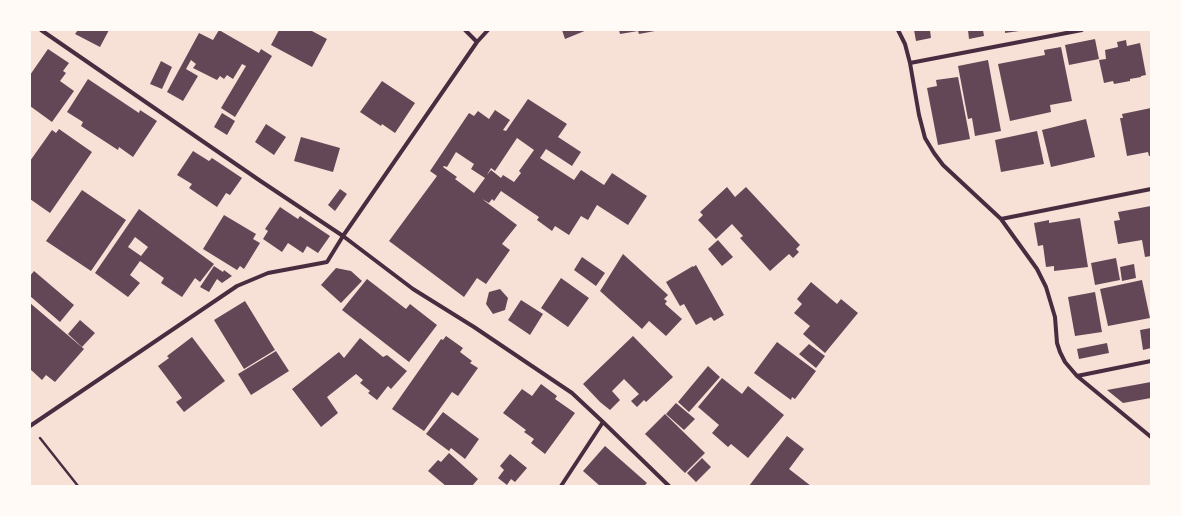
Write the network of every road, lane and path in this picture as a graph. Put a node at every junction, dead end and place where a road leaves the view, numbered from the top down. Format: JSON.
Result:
{"nodes":[{"id":1,"x":41,"y":30,"type":"edge"},
{"id":2,"x":465,"y":30,"type":"edge"},
{"id":3,"x":488,"y":30,"type":"edge"},
{"id":4,"x":898,"y":30,"type":"edge"},
{"id":5,"x":1082,"y":30,"type":"edge"},
{"id":6,"x":477,"y":42,"type":"junction"},
{"id":7,"x":910,"y":63,"type":"junction"},
{"id":8,"x":1151,"y":189,"type":"edge"},
{"id":9,"x":1001,"y":219,"type":"junction"},
{"id":10,"x":343,"y":236,"type":"junction"},
{"id":11,"x":1151,"y":361,"type":"edge"},
{"id":12,"x":1077,"y":376,"type":"junction"},
{"id":13,"x":603,"y":422,"type":"junction"},
{"id":14,"x":30,"y":426,"type":"edge"},
{"id":15,"x":1151,"y":437,"type":"edge"},
{"id":16,"x":78,"y":486,"type":"edge"},
{"id":17,"x":560,"y":486,"type":"edge"},
{"id":18,"x":669,"y":486,"type":"edge"}],
"edges":[{"from":1,"to":10,"type":"street"},
{"from":2,"to":6,"type":"street"},
{"from":3,"to":6,"type":"street"},
{"from":4,"to":7,"type":"street"},
{"from":5,"to":7,"type":"street"},
{"from":6,"to":10,"type":"street"},
{"from":7,"to":9,"type":"street"},
{"from":8,"to":9,"type":"street"},
{"from":9,"to":12,"type":"street"},
{"from":10,"to":13,"type":"street"},
{"from":10,"to":14,"type":"street"},
{"from":11,"to":12,"type":"street"},
{"from":12,"to":15,"type":"street"},
{"from":13,"to":17,"type":"street"},
{"from":13,"to":18,"type":"street"},
{"from":14,"to":16,"type":"path"}]}
